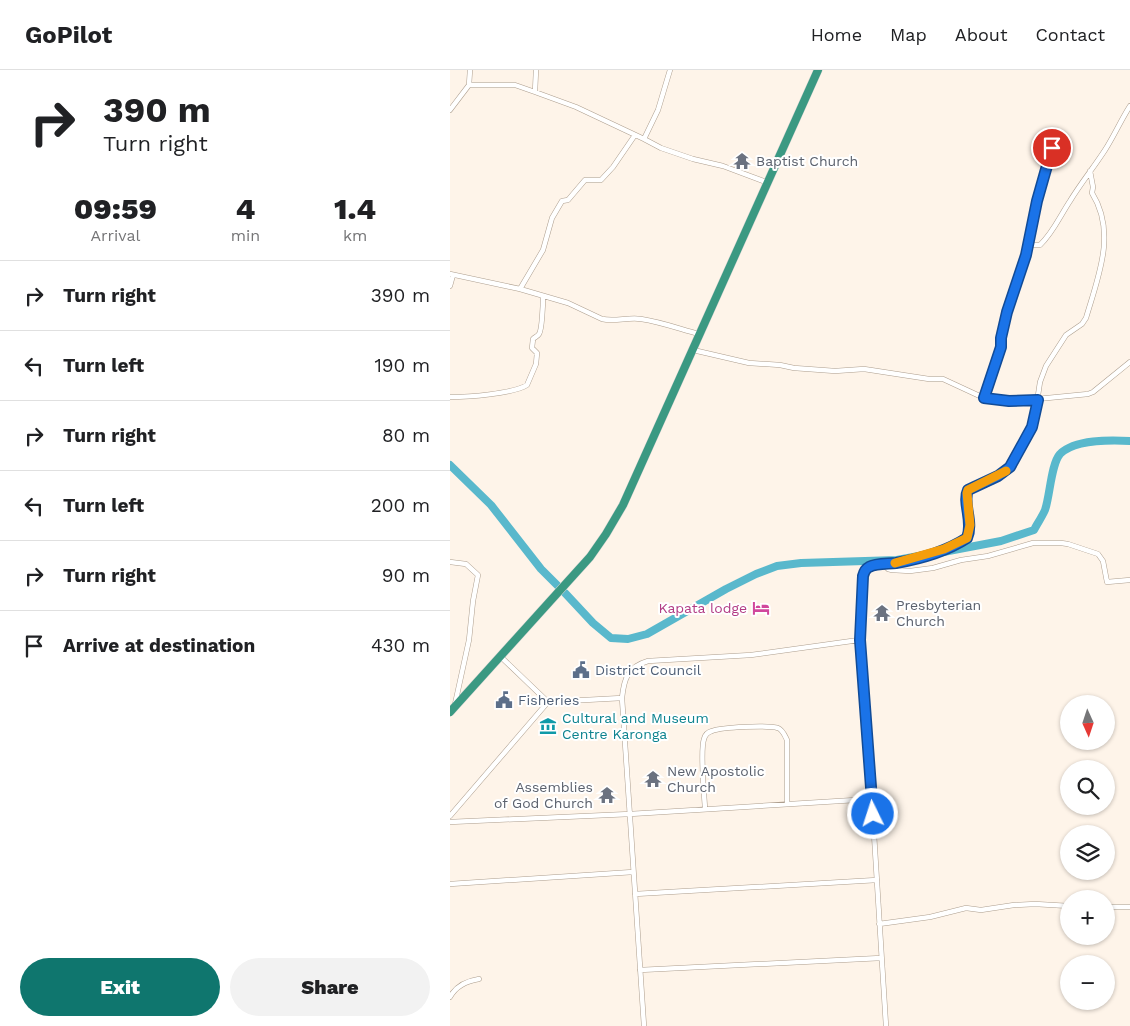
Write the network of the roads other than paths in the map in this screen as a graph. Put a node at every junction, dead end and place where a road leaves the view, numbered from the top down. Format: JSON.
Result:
{"nodes":[{"id":1,"x":470,"y":70,"type":"edge"},
{"id":2,"x":536,"y":70,"type":"edge"},
{"id":3,"x":670,"y":70,"type":"edge"},
{"id":4,"x":818,"y":70,"type":"edge"},
{"id":5,"x":469,"y":85,"type":"junction"},
{"id":6,"x":535,"y":92,"type":"junction"},
{"id":7,"x":1130,"y":106,"type":"edge"},
{"id":8,"x":450,"y":110,"type":"edge"},
{"id":9,"x":1057,"y":131,"type":"dead end"},
{"id":10,"x":635,"y":135,"type":"junction"},
{"id":11,"x":644,"y":139,"type":"junction"},
{"id":12,"x":1090,"y":171,"type":"junction"},
{"id":13,"x":766,"y":182,"type":"junction"},
{"id":14,"x":1027,"y":245,"type":"junction"},
{"id":15,"x":451,"y":274,"type":"edge"},
{"id":16,"x":450,"y":286,"type":"edge"},
{"id":17,"x":520,"y":289,"type":"junction"},
{"id":18,"x":543,"y":297,"type":"junction"},
{"id":19,"x":699,"y":334,"type":"junction"},
{"id":20,"x":693,"y":350,"type":"junction"},
{"id":21,"x":1130,"y":362,"type":"edge"},
{"id":22,"x":450,"y":397,"type":"edge"},
{"id":23,"x":984,"y":398,"type":"junction"},
{"id":24,"x":1038,"y":400,"type":"junction"},
{"id":25,"x":450,"y":562,"type":"edge"},
{"id":26,"x":884,"y":565,"type":"junction"},
{"id":27,"x":1130,"y":580,"type":"edge"},
{"id":28,"x":860,"y":640,"type":"junction"},
{"id":29,"x":501,"y":657,"type":"junction"},
{"id":30,"x":622,"y":698,"type":"junction"},
{"id":31,"x":548,"y":702,"type":"junction"},
{"id":32,"x":452,"y":710,"type":"edge"},
{"id":33,"x":872,"y":799,"type":"junction"},
{"id":34,"x":787,"y":804,"type":"junction"},
{"id":35,"x":705,"y":808,"type":"junction"},
{"id":36,"x":630,"y":814,"type":"junction"},
{"id":37,"x":450,"y":816,"type":"edge"},
{"id":38,"x":450,"y":822,"type":"edge"},
{"id":39,"x":634,"y":872,"type":"junction"},
{"id":40,"x":877,"y":880,"type":"junction"},
{"id":41,"x":450,"y":884,"type":"edge"},
{"id":42,"x":635,"y":894,"type":"junction"},
{"id":43,"x":1060,"y":905,"type":"edge"},
{"id":44,"x":1115,"y":907,"type":"edge"},
{"id":45,"x":1130,"y":907,"type":"edge"},
{"id":46,"x":879,"y":924,"type":"junction"},
{"id":47,"x":880,"y":958,"type":"junction"},
{"id":48,"x":640,"y":970,"type":"junction"},
{"id":49,"x":478,"y":979,"type":"dead end"},
{"id":50,"x":450,"y":997,"type":"edge"},
{"id":51,"x":644,"y":1026,"type":"edge"},
{"id":52,"x":886,"y":1026,"type":"edge"}],
"edges":[{"from":1,"to":5,"type":"street"},
{"from":2,"to":6,"type":"street"},
{"from":3,"to":11,"type":"street"},
{"from":4,"to":13,"type":"highway"},
{"from":5,"to":6,"type":"street"},
{"from":5,"to":8,"type":"street"},
{"from":6,"to":10,"type":"street"},
{"from":7,"to":12,"type":"street"},
{"from":9,"to":14,"type":"street"},
{"from":10,"to":11,"type":"street"},
{"from":10,"to":17,"type":"street"},
{"from":11,"to":13,"type":"street"},
{"from":12,"to":14,"type":"street"},
{"from":12,"to":24,"type":"street"},
{"from":13,"to":19,"type":"highway"},
{"from":14,"to":23,"type":"street"},
{"from":15,"to":16,"type":"street"},
{"from":15,"to":17,"type":"street"},
{"from":17,"to":18,"type":"street"},
{"from":18,"to":19,"type":"street"},
{"from":18,"to":22,"type":"street"},
{"from":19,"to":20,"type":"highway"},
{"from":20,"to":23,"type":"street"},
{"from":20,"to":29,"type":"highway"},
{"from":21,"to":24,"type":"street"},
{"from":23,"to":24,"type":"street"},
{"from":24,"to":26,"type":"street"},
{"from":25,"to":32,"type":"street"},
{"from":26,"to":27,"type":"street"},
{"from":26,"to":28,"type":"street"},
{"from":28,"to":30,"type":"street"},
{"from":28,"to":33,"type":"street"},
{"from":29,"to":31,"type":"street"},
{"from":29,"to":32,"type":"highway"},
{"from":30,"to":31,"type":"street"},
{"from":30,"to":36,"type":"street"},
{"from":31,"to":37,"type":"street"},
{"from":33,"to":34,"type":"street"},
{"from":33,"to":40,"type":"street"},
{"from":34,"to":35,"type":"street"},
{"from":34,"to":35,"type":"street"},
{"from":35,"to":36,"type":"street"},
{"from":36,"to":38,"type":"street"},
{"from":36,"to":39,"type":"street"},
{"from":39,"to":41,"type":"street"},
{"from":39,"to":42,"type":"street"},
{"from":40,"to":42,"type":"street"},
{"from":40,"to":46,"type":"street"},
{"from":42,"to":48,"type":"street"},
{"from":43,"to":46,"type":"street"},
{"from":44,"to":45,"type":"street"},
{"from":46,"to":47,"type":"street"},
{"from":47,"to":48,"type":"street"},
{"from":47,"to":52,"type":"street"},
{"from":48,"to":51,"type":"street"},
{"from":49,"to":50,"type":"street"}]}
